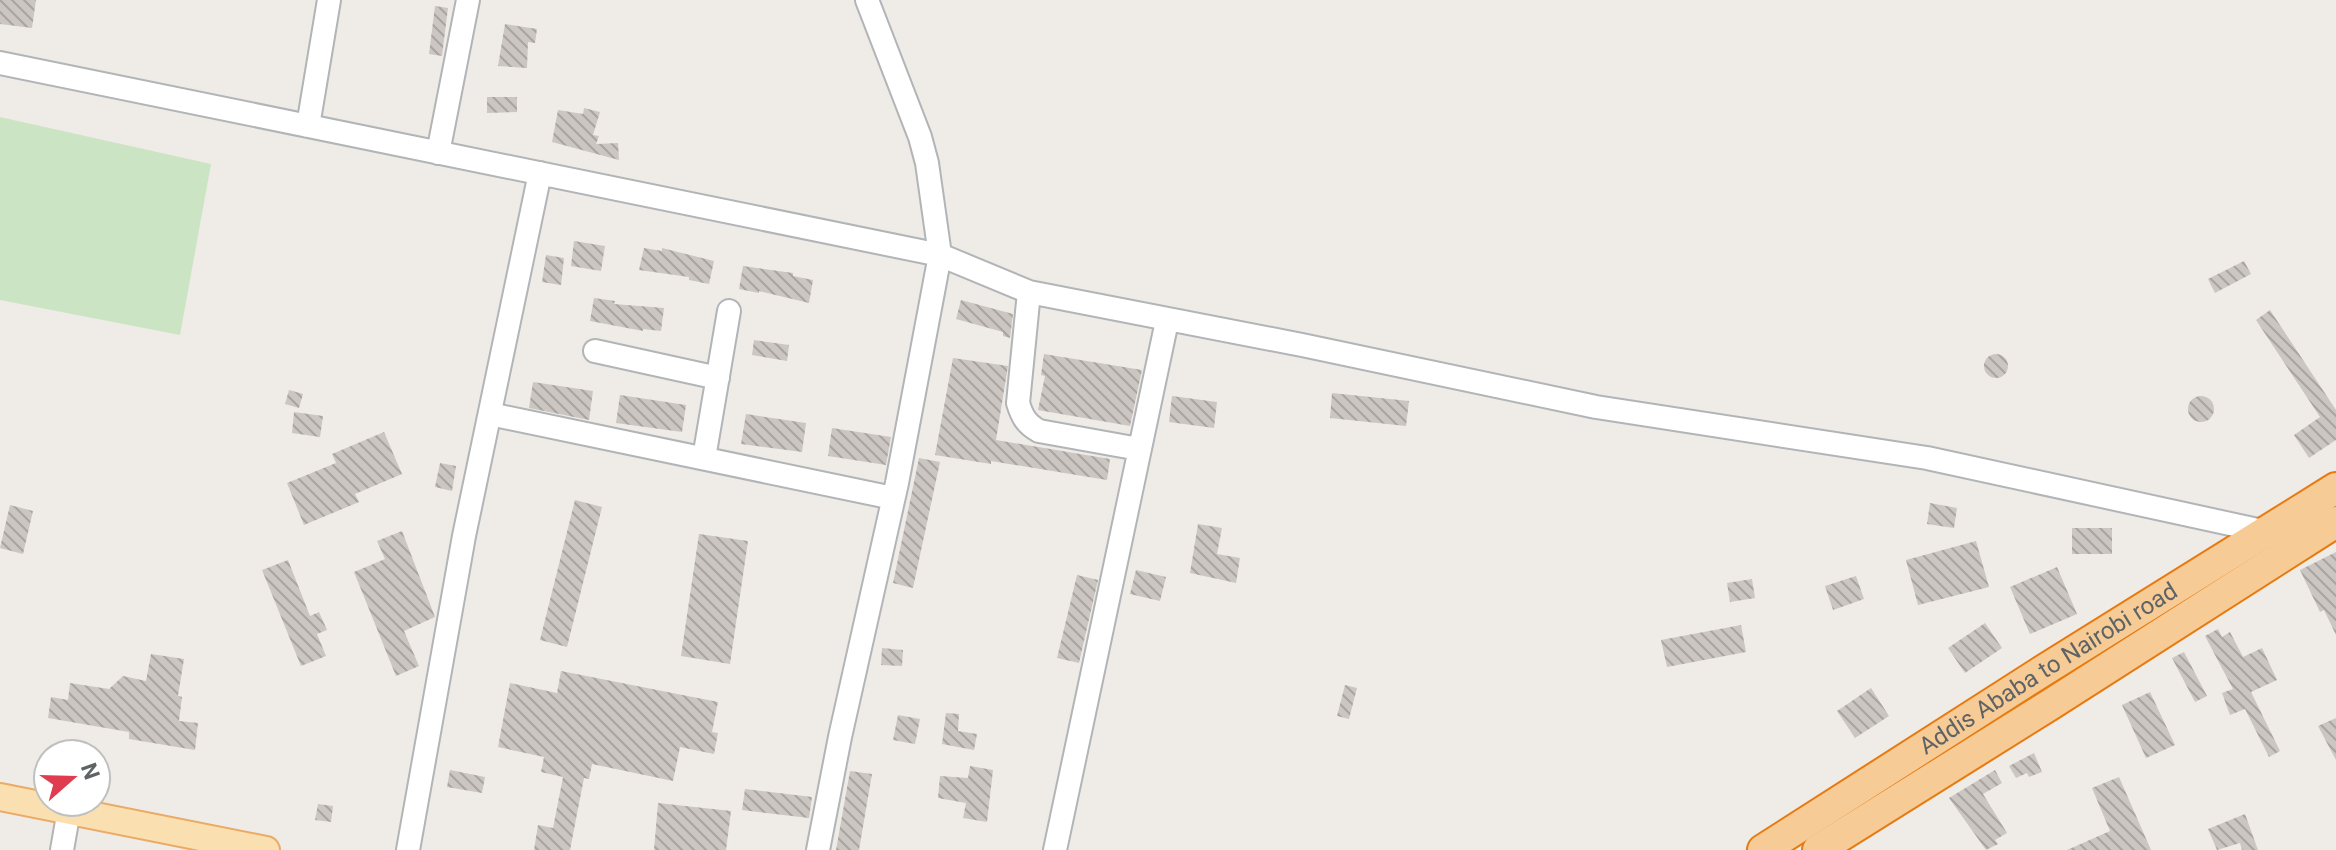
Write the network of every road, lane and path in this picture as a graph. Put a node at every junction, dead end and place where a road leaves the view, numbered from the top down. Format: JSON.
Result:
{"nodes":[{"id":1,"x":329,"y":0,"type":"edge"},
{"id":2,"x":468,"y":0,"type":"edge"},
{"id":3,"x":867,"y":0,"type":"edge"},
{"id":4,"x":0,"y":63,"type":"edge"},
{"id":5,"x":308,"y":126,"type":"junction"},
{"id":6,"x":438,"y":153,"type":"junction"},
{"id":7,"x":540,"y":173,"type":"junction"},
{"id":8,"x":940,"y":255,"type":"junction"},
{"id":9,"x":1029,"y":292,"type":"junction"},
{"id":10,"x":729,"y":311,"type":"dead end"},
{"id":11,"x":1167,"y":321,"type":"junction"},
{"id":12,"x":595,"y":351,"type":"dead end"},
{"id":13,"x":718,"y":378,"type":"junction"},
{"id":14,"x":490,"y":414,"type":"junction"},
{"id":15,"x":1139,"y":449,"type":"junction"},
{"id":16,"x":704,"y":458,"type":"junction"},
{"id":17,"x":2336,"y":488,"type":"edge"},
{"id":18,"x":893,"y":498,"type":"junction"},
{"id":19,"x":2336,"y":522,"type":"edge"},
{"id":20,"x":2275,"y":544,"type":"junction"},
{"id":21,"x":0,"y":797,"type":"edge"},
{"id":22,"x":32,"y":803,"type":"edge"},
{"id":23,"x":68,"y":818,"type":"edge"},
{"id":24,"x":108,"y":818,"type":"edge"},
{"id":25,"x":62,"y":850,"type":"edge"},
{"id":26,"x":266,"y":850,"type":"edge"},
{"id":27,"x":408,"y":850,"type":"edge"},
{"id":28,"x":818,"y":850,"type":"edge"},
{"id":29,"x":1055,"y":850,"type":"edge"},
{"id":30,"x":1763,"y":850,"type":"edge"},
{"id":31,"x":1818,"y":850,"type":"edge"}],
"edges":[{"from":1,"to":5,"type":"street"},
{"from":2,"to":6,"type":"street"},
{"from":3,"to":8,"type":"street"},
{"from":4,"to":5,"type":"street"},
{"from":5,"to":6,"type":"street"},
{"from":6,"to":7,"type":"street"},
{"from":7,"to":8,"type":"street"},
{"from":7,"to":14,"type":"street"},
{"from":8,"to":9,"type":"street"},
{"from":8,"to":18,"type":"street"},
{"from":9,"to":11,"type":"street"},
{"from":9,"to":15,"type":"street"},
{"from":10,"to":13,"type":"street"},
{"from":11,"to":15,"type":"street"},
{"from":11,"to":20,"type":"street"},
{"from":12,"to":13,"type":"street"},
{"from":13,"to":16,"type":"street"},
{"from":14,"to":16,"type":"street"},
{"from":14,"to":27,"type":"street"},
{"from":15,"to":29,"type":"street"},
{"from":16,"to":18,"type":"street"},
{"from":17,"to":20,"type":"highway","name":"Addis Ababa to Nairobi road"},
{"from":18,"to":28,"type":"street"},
{"from":19,"to":20,"type":"highway","name":"Addis Ababa to Nairobi road"},
{"from":20,"to":30,"type":"highway","name":"Addis Ababa to Nairobi road"},
{"from":20,"to":31,"type":"highway","name":"Addis Ababa to Nairobi road"},
{"from":21,"to":22,"type":"main road"},
{"from":23,"to":25,"type":"street"},
{"from":24,"to":26,"type":"main road"}]}
